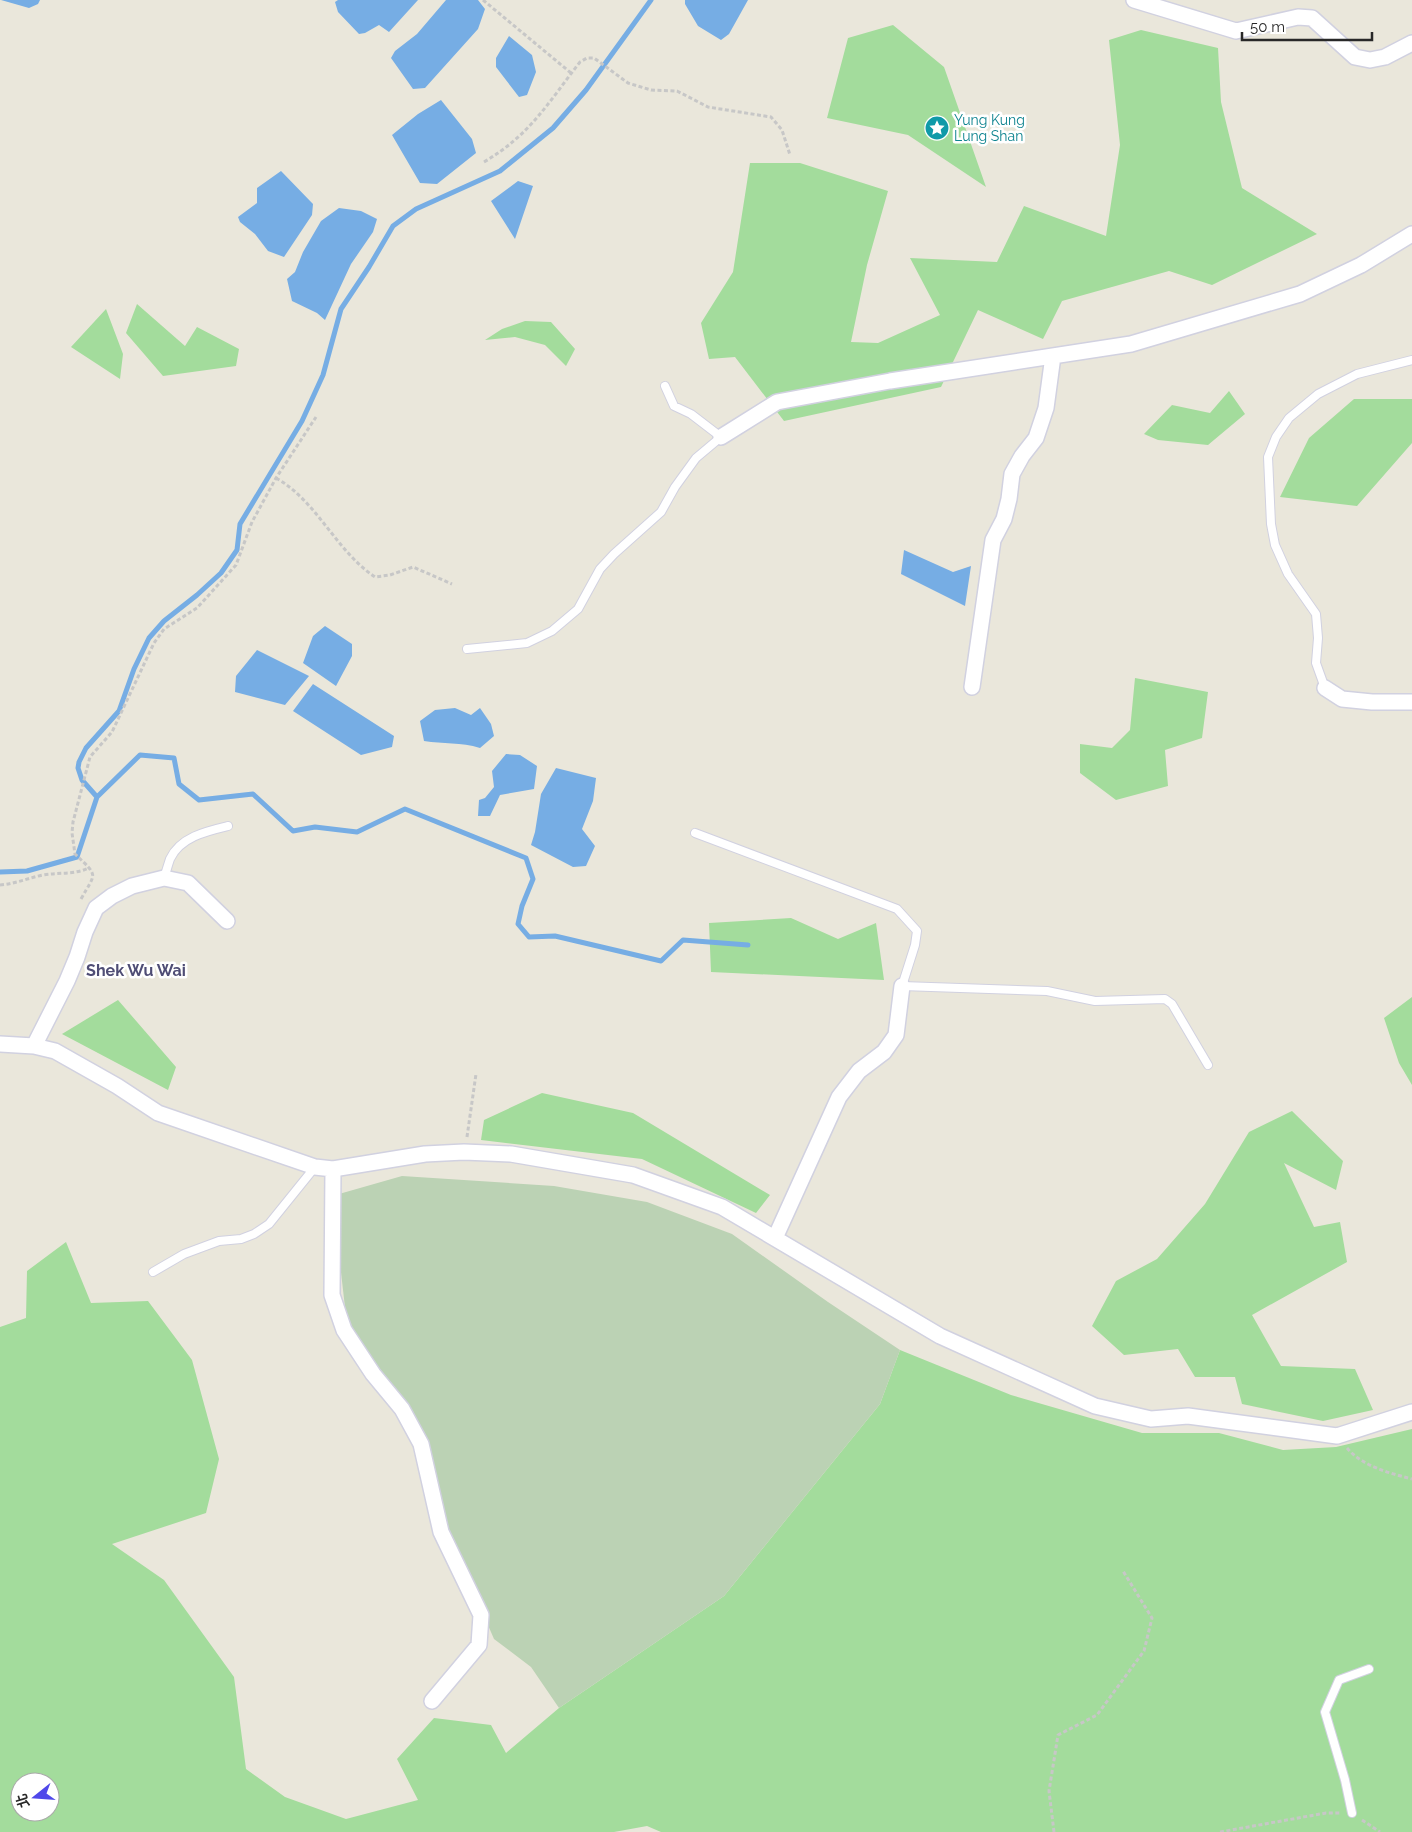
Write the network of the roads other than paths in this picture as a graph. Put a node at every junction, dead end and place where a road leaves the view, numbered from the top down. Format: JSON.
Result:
{"nodes":[{"id":1,"x":1134,"y":0,"type":"edge"},
{"id":2,"x":1412,"y":43,"type":"edge"},
{"id":3,"x":1412,"y":234,"type":"edge"},
{"id":4,"x":1052,"y":356,"type":"junction"},
{"id":5,"x":1412,"y":360,"type":"edge"},
{"id":6,"x":665,"y":386,"type":"dead end"},
{"id":7,"x":721,"y":437,"type":"junction"},
{"id":8,"x":467,"y":649,"type":"dead end"},
{"id":9,"x":972,"y":687,"type":"dead end"},
{"id":10,"x":1325,"y":688,"type":"joint"},
{"id":11,"x":1412,"y":702,"type":"edge"},
{"id":12,"x":228,"y":826,"type":"dead end"},
{"id":13,"x":695,"y":833,"type":"dead end"},
{"id":14,"x":164,"y":878,"type":"junction"},
{"id":15,"x":227,"y":921,"type":"dead end"},
{"id":16,"x":902,"y":986,"type":"junction"},
{"id":17,"x":0,"y":1044,"type":"edge"},
{"id":18,"x":34,"y":1046,"type":"junction"},
{"id":19,"x":1208,"y":1065,"type":"dead end"},
{"id":20,"x":315,"y":1166,"type":"junction"},
{"id":21,"x":333,"y":1169,"type":"junction"},
{"id":22,"x":775,"y":1238,"type":"junction"},
{"id":23,"x":153,"y":1272,"type":"dead end"},
{"id":24,"x":1412,"y":1412,"type":"edge"},
{"id":25,"x":1369,"y":1669,"type":"dead end"},
{"id":26,"x":432,"y":1702,"type":"dead end"},
{"id":27,"x":1352,"y":1812,"type":"road end"}],
"edges":[{"from":1,"to":2,"type":"street"},
{"from":3,"to":4,"type":"street"},
{"from":4,"to":7,"type":"street"},
{"from":4,"to":9,"type":"street"},
{"from":5,"to":10,"type":"lane"},
{"from":6,"to":7,"type":"lane"},
{"from":7,"to":8,"type":"lane"},
{"from":10,"to":11,"type":"street"},
{"from":12,"to":14,"type":"lane"},
{"from":13,"to":16,"type":"lane"},
{"from":14,"to":15,"type":"street"},
{"from":14,"to":18,"type":"street"},
{"from":16,"to":19,"type":"lane"},
{"from":16,"to":22,"type":"street"},
{"from":17,"to":18,"type":"street"},
{"from":18,"to":20,"type":"street"},
{"from":20,"to":21,"type":"street"},
{"from":20,"to":23,"type":"lane"},
{"from":21,"to":22,"type":"street"},
{"from":21,"to":26,"type":"street"},
{"from":22,"to":24,"type":"street"},
{"from":25,"to":27,"type":"lane"}]}
